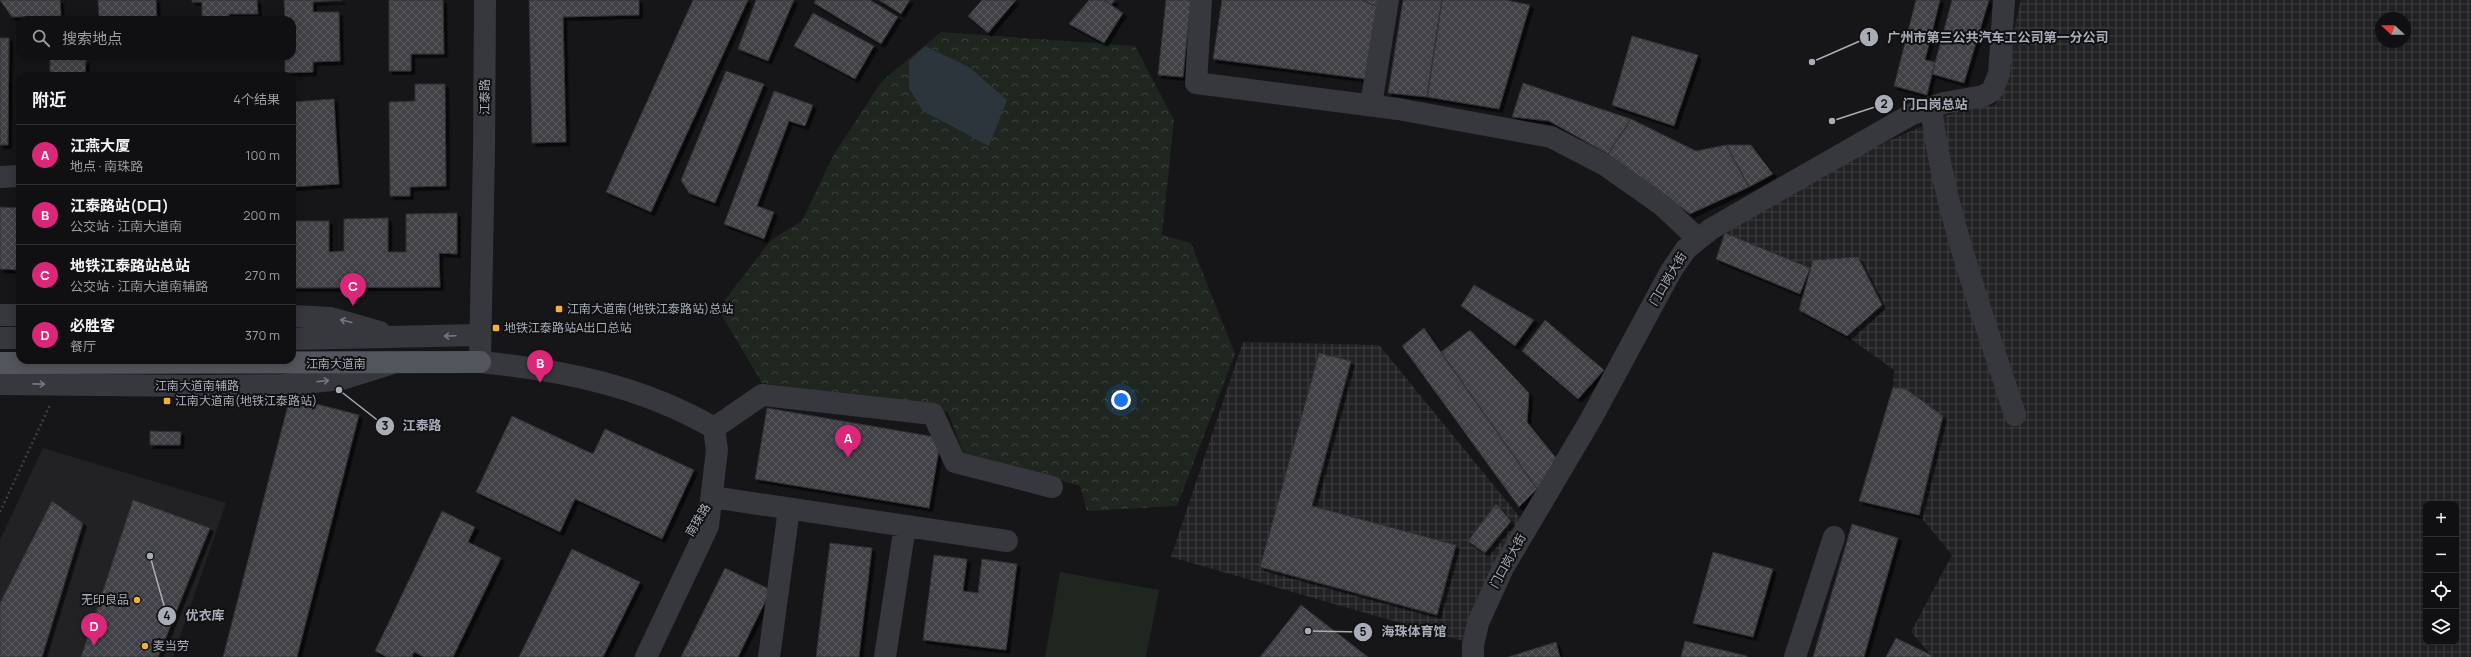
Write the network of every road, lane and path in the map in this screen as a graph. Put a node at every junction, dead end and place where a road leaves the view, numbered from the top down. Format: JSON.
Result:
{"nodes":[{"id":1,"x":485,"y":0,"type":"edge"},
{"id":2,"x":1201,"y":0,"type":"edge"},
{"id":3,"x":1388,"y":0,"type":"edge"},
{"id":4,"x":2004,"y":0,"type":"edge"},
{"id":5,"x":1371,"y":105,"type":"junction"},
{"id":6,"x":1931,"y":107,"type":"junction"},
{"id":7,"x":16,"y":176,"type":"edge"},
{"id":8,"x":0,"y":177,"type":"edge"},
{"id":9,"x":1698,"y":239,"type":"junction"},
{"id":10,"x":16,"y":315,"type":"edge"},
{"id":11,"x":0,"y":316,"type":"edge"},
{"id":12,"x":296,"y":316,"type":"edge"},
{"id":13,"x":480,"y":335,"type":"junction"},
{"id":14,"x":0,"y":338,"type":"edge"},
{"id":15,"x":16,"y":338,"type":"edge"},
{"id":16,"x":396,"y":338,"type":"junction"},
{"id":17,"x":296,"y":339,"type":"edge"},
{"id":18,"x":480,"y":362,"type":"junction"},
{"id":19,"x":0,"y":363,"type":"edge"},
{"id":20,"x":16,"y":363,"type":"edge"},
{"id":21,"x":296,"y":363,"type":"edge"},
{"id":22,"x":245,"y":364,"type":"edge"},
{"id":23,"x":392,"y":364,"type":"junction"},
{"id":24,"x":0,"y":384,"type":"edge"},
{"id":25,"x":60,"y":385,"type":"junction"},
{"id":26,"x":245,"y":386,"type":"junction"},
{"id":27,"x":2015,"y":415,"type":"dead end"},
{"id":28,"x":714,"y":428,"type":"junction"},
{"id":29,"x":1052,"y":487,"type":"dead end"},
{"id":30,"x":712,"y":497,"type":"junction"},
{"id":31,"x":790,"y":509,"type":"junction"},
{"id":32,"x":0,"y":512,"type":"edge"},
{"id":33,"x":905,"y":526,"type":"junction"},
{"id":34,"x":1834,"y":537,"type":"dead end"},
{"id":35,"x":1007,"y":541,"type":"dead end"},
{"id":36,"x":632,"y":657,"type":"edge"},
{"id":37,"x":646,"y":657,"type":"edge"},
{"id":38,"x":769,"y":657,"type":"edge"},
{"id":39,"x":885,"y":657,"type":"edge"},
{"id":40,"x":1473,"y":657,"type":"edge"},
{"id":41,"x":1795,"y":657,"type":"edge"}],
"edges":[{"from":1,"to":13,"type":"street","name":"江泰路"},
{"from":2,"to":5,"type":"street"},
{"from":3,"to":5,"type":"street"},
{"from":4,"to":6,"type":"street","name":"门口岗大街"},
{"from":5,"to":9,"type":"street"},
{"from":6,"to":9,"type":"street","name":"门口岗大街"},
{"from":6,"to":27,"type":"street"},
{"from":7,"to":8,"type":"street"},
{"from":9,"to":40,"type":"street","name":"门口岗大街"},
{"from":10,"to":11,"type":"street"},
{"from":16,"to":12,"type":"street","one_way":true},
{"from":13,"to":16,"type":"street","one_way":true},
{"from":13,"to":18,"type":"street","name":"江泰路"},
{"from":14,"to":15,"type":"street"},
{"from":16,"to":17,"type":"street"},
{"from":18,"to":23,"type":"main road","name":"江南大道南"},
{"from":18,"to":28,"type":"street"},
{"from":19,"to":20,"type":"main road","name":"江南大道南"},
{"from":21,"to":23,"type":"main road","name":"江南大道南"},
{"from":22,"to":26,"type":"street"},
{"from":26,"to":23,"type":"street","name":"江南大道南辅路","one_way":true},
{"from":24,"to":25,"type":"street","name":"江南大道南辅路","one_way":true},
{"from":25,"to":26,"type":"street","name":"江南大道南辅路"},
{"from":25,"to":32,"type":"path"},
{"from":28,"to":29,"type":"street"},
{"from":28,"to":30,"type":"street"},
{"from":30,"to":31,"type":"street"},
{"from":30,"to":36,"type":"street","name":"南珠路"},
{"from":30,"to":37,"type":"street","name":"南珠路"},
{"from":31,"to":33,"type":"street"},
{"from":31,"to":38,"type":"street"},
{"from":33,"to":35,"type":"street"},
{"from":33,"to":39,"type":"street"},
{"from":34,"to":41,"type":"street"}]}
